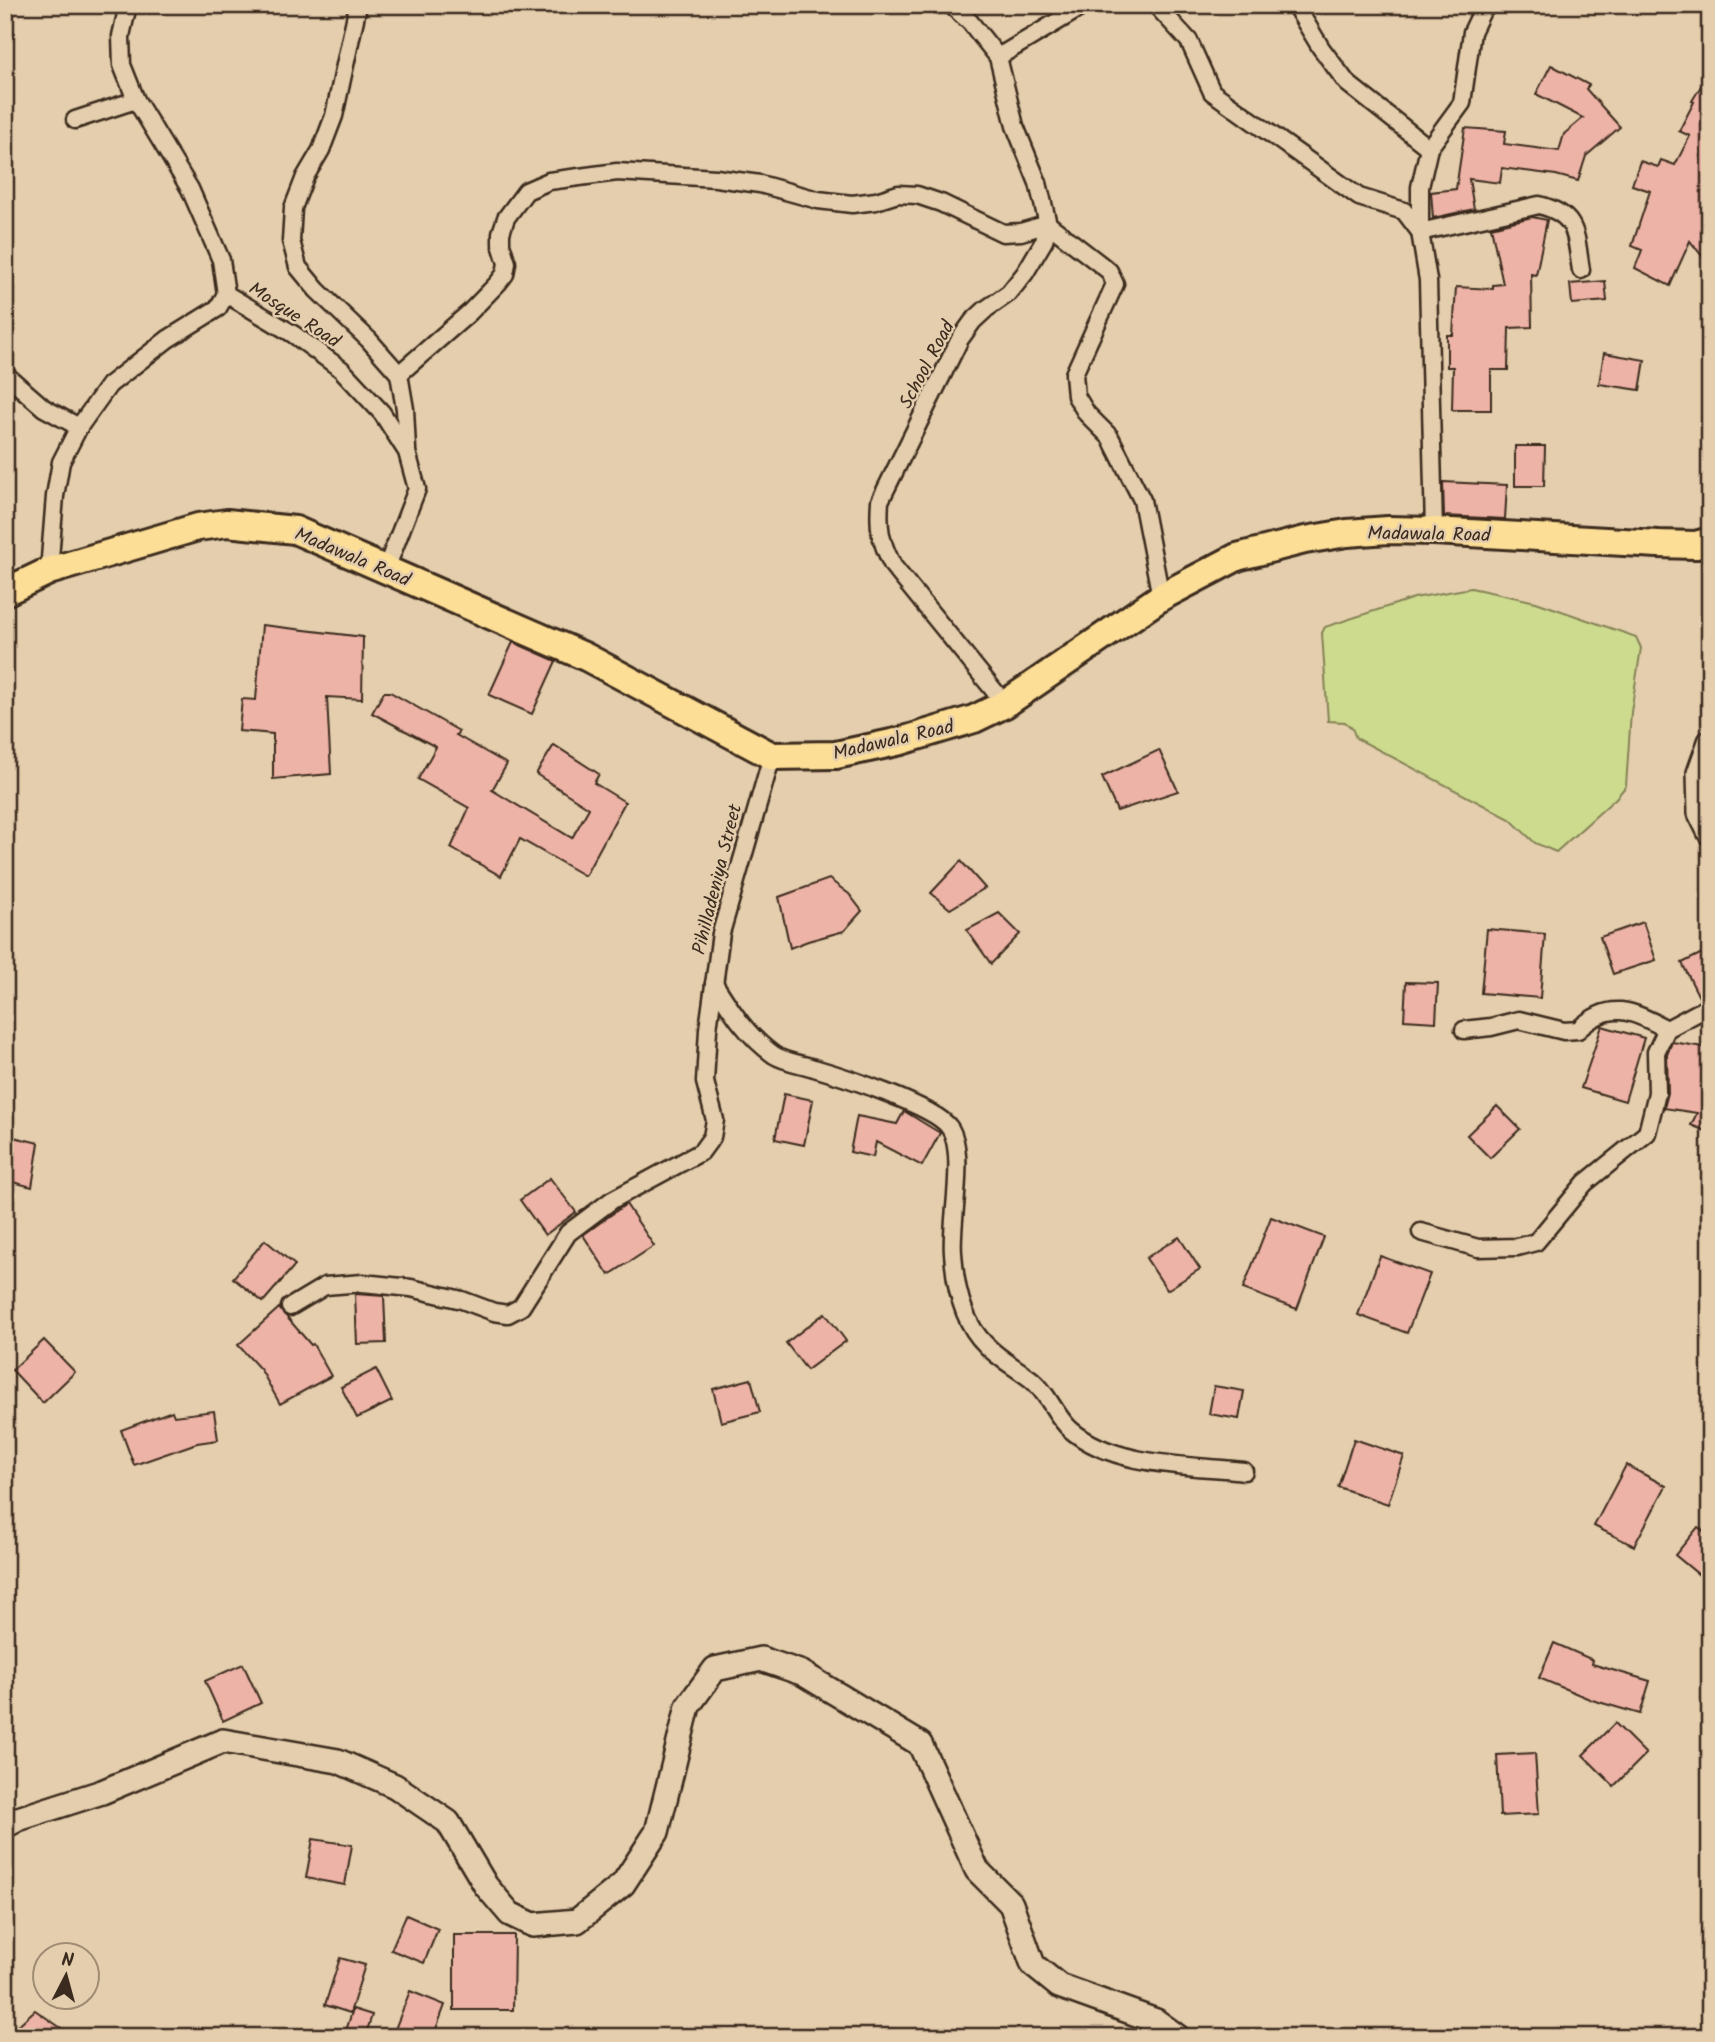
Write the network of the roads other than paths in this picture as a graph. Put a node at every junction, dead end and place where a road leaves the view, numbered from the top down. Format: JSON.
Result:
{"nodes":[{"id":1,"x":128,"y":5,"type":"edge"},
{"id":2,"x":358,"y":5,"type":"edge"},
{"id":3,"x":951,"y":5,"type":"edge"},
{"id":4,"x":1085,"y":5,"type":"edge"},
{"id":5,"x":1156,"y":5,"type":"edge"},
{"id":6,"x":1295,"y":5,"type":"edge"},
{"id":7,"x":1489,"y":5,"type":"edge"},
{"id":8,"x":998,"y":57,"type":"junction"},
{"id":9,"x":136,"y":100,"type":"junction"},
{"id":10,"x":75,"y":120,"type":"dead end"},
{"id":11,"x":1429,"y":148,"type":"junction"},
{"id":12,"x":1048,"y":224,"type":"junction"},
{"id":13,"x":1420,"y":232,"type":"junction"},
{"id":14,"x":1581,"y":270,"type":"dead end"},
{"id":15,"x":226,"y":294,"type":"junction"},
{"id":16,"x":5,"y":374,"type":"edge"},
{"id":17,"x":399,"y":374,"type":"junction"},
{"id":18,"x":79,"y":427,"type":"junction"},
{"id":19,"x":407,"y":452,"type":"junction"},
{"id":20,"x":1434,"y":531,"type":"junction"},
{"id":21,"x":1710,"y":541,"type":"edge"},
{"id":22,"x":386,"y":569,"type":"junction"},
{"id":23,"x":48,"y":571,"type":"junction"},
{"id":24,"x":5,"y":592,"type":"edge"},
{"id":25,"x":1161,"y":597,"type":"junction"},
{"id":26,"x":1005,"y":704,"type":"junction"},
{"id":27,"x":1710,"y":743,"type":"edge"},
{"id":28,"x":772,"y":756,"type":"junction"},
{"id":29,"x":1710,"y":833,"type":"edge"},
{"id":30,"x":714,"y":982,"type":"junction"},
{"id":31,"x":1710,"y":1006,"type":"edge"},
{"id":32,"x":1667,"y":1029,"type":"junction"},
{"id":33,"x":1464,"y":1030,"type":"dead end"},
{"id":34,"x":1421,"y":1232,"type":"dead end"},
{"id":35,"x":290,"y":1307,"type":"dead end"},
{"id":36,"x":1244,"y":1471,"type":"dead end"},
{"id":37,"x":5,"y":1826,"type":"edge"},
{"id":38,"x":1178,"y":2037,"type":"edge"}],
"edges":[{"from":1,"to":9,"type":"street","name":"Mosque Road"},
{"from":2,"to":17,"type":"street"},
{"from":3,"to":8,"type":"street"},
{"from":4,"to":8,"type":"street"},
{"from":5,"to":13,"type":"street"},
{"from":6,"to":11,"type":"street"},
{"from":7,"to":11,"type":"street"},
{"from":8,"to":12,"type":"street"},
{"from":9,"to":10,"type":"street"},
{"from":9,"to":15,"type":"street","name":"Mosque Road"},
{"from":11,"to":13,"type":"street"},
{"from":12,"to":17,"type":"street"},
{"from":12,"to":25,"type":"street"},
{"from":12,"to":26,"type":"street","name":"School Road"},
{"from":13,"to":14,"type":"street"},
{"from":13,"to":20,"type":"street"},
{"from":15,"to":18,"type":"street"},
{"from":15,"to":19,"type":"street","name":"Mosque Road"},
{"from":16,"to":18,"type":"street"},
{"from":17,"to":19,"type":"street"},
{"from":18,"to":23,"type":"street"},
{"from":19,"to":22,"type":"street","name":"Mosque Road"},
{"from":20,"to":21,"type":"main road","name":"Madawala Road"},
{"from":20,"to":25,"type":"main road","name":"Madawala Road"},
{"from":22,"to":23,"type":"main road","name":"Madawala Road"},
{"from":22,"to":28,"type":"main road","name":"Madawala Road"},
{"from":23,"to":24,"type":"main road","name":"Madawala Road"},
{"from":25,"to":26,"type":"main road","name":"Madawala Road"},
{"from":26,"to":28,"type":"main road","name":"Madawala Road"},
{"from":27,"to":29,"type":"street"},
{"from":28,"to":30,"type":"street","name":"Pihilladeniya Street"},
{"from":30,"to":35,"type":"street","name":"Pihilladeniya Street"},
{"from":30,"to":36,"type":"street"},
{"from":31,"to":32,"type":"street"},
{"from":32,"to":33,"type":"street"},
{"from":32,"to":34,"type":"street"},
{"from":37,"to":38,"type":"street"}]}
